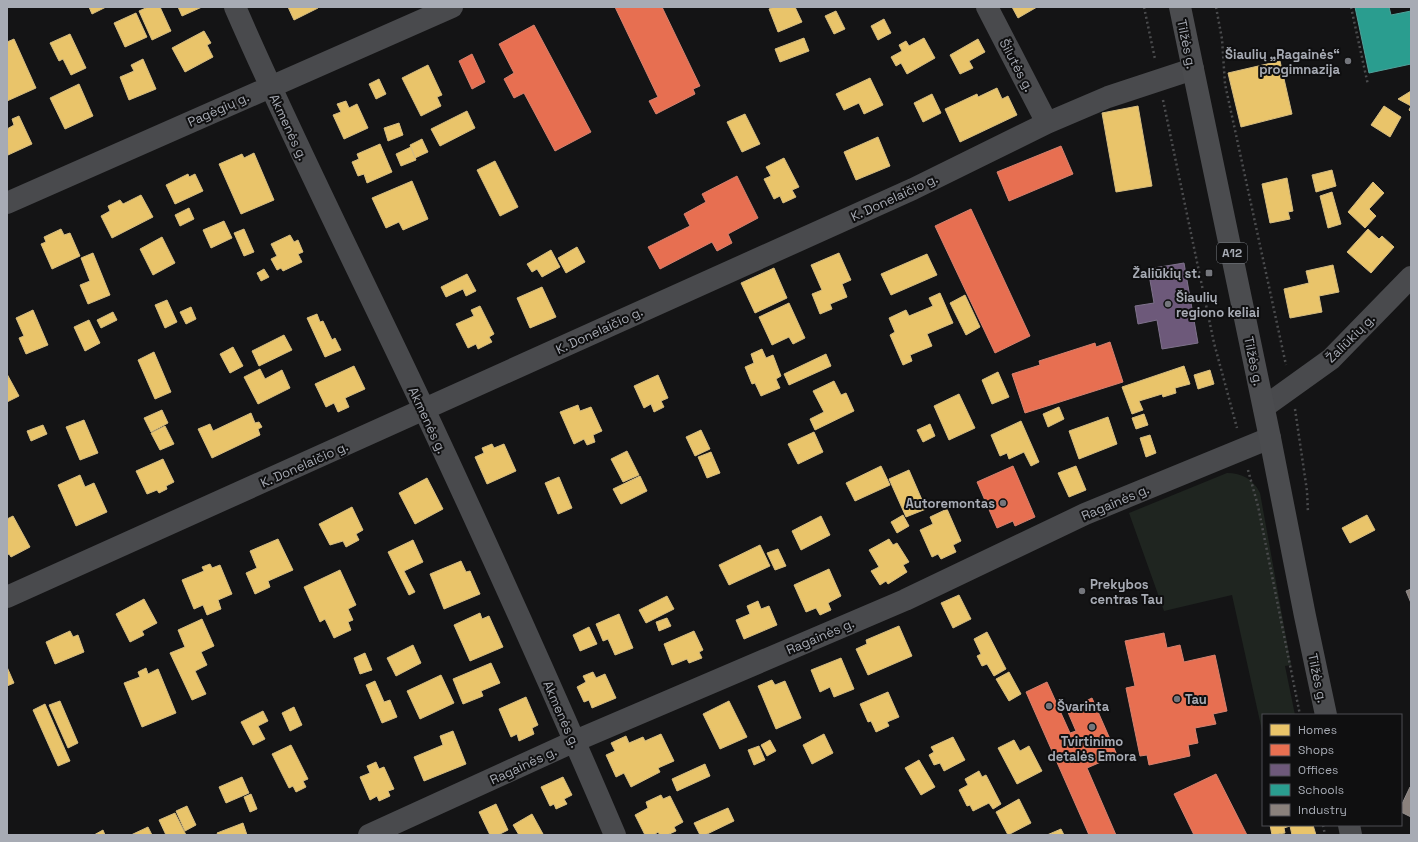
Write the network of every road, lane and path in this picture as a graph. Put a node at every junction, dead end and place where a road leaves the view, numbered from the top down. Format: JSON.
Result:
{"nodes":[{"id":1,"x":235,"y":7,"type":"edge"},
{"id":2,"x":452,"y":7,"type":"edge"},
{"id":3,"x":987,"y":7,"type":"edge"},
{"id":4,"x":1144,"y":7,"type":"edge"},
{"id":5,"x":1180,"y":7,"type":"edge"},
{"id":6,"x":1216,"y":7,"type":"edge"},
{"id":7,"x":1351,"y":7,"type":"edge"},
{"id":8,"x":1193,"y":69,"type":"junction"},
{"id":9,"x":1159,"y":80,"type":"junction"},
{"id":10,"x":270,"y":86,"type":"junction"},
{"id":11,"x":1368,"y":86,"type":"dead end"},
{"id":12,"x":1047,"y":123,"type":"junction"},
{"id":13,"x":7,"y":203,"type":"edge"},
{"id":14,"x":1411,"y":276,"type":"edge"},
{"id":15,"x":1291,"y":388,"type":"junction"},
{"id":16,"x":1264,"y":407,"type":"junction"},
{"id":17,"x":424,"y":410,"type":"junction"},
{"id":18,"x":1270,"y":438,"type":"junction"},
{"id":19,"x":1243,"y":449,"type":"junction"},
{"id":20,"x":1308,"y":514,"type":"dead end"},
{"id":21,"x":7,"y":597,"type":"edge"},
{"id":22,"x":1300,"y":714,"type":"edge"},
{"id":23,"x":1326,"y":714,"type":"edge"},
{"id":24,"x":575,"y":741,"type":"junction"},
{"id":25,"x":369,"y":835,"type":"edge"},
{"id":26,"x":615,"y":835,"type":"edge"}],
"edges":[{"from":1,"to":10,"type":"street","name":"Akmenės g."},
{"from":2,"to":10,"type":"street","name":"Pagėgių g."},
{"from":3,"to":12,"type":"street","name":"Šilutės g."},
{"from":4,"to":9,"type":"path"},
{"from":5,"to":8,"type":"highway","name":"Tilžės g.","number":"A12"},
{"from":6,"to":15,"type":"path"},
{"from":7,"to":11,"type":"path"},
{"from":8,"to":9,"type":"street","name":"K. Donelaičio g."},
{"from":8,"to":16,"type":"highway","name":"Tilžės g.","number":"A12"},
{"from":9,"to":12,"type":"street","name":"K. Donelaičio g."},
{"from":9,"to":19,"type":"path"},
{"from":10,"to":13,"type":"street","name":"Pagėgių g."},
{"from":10,"to":17,"type":"street","name":"Akmenės g."},
{"from":12,"to":17,"type":"street","name":"K. Donelaičio g."},
{"from":14,"to":15,"type":"street","name":"Žaliūkių g."},
{"from":15,"to":16,"type":"street","name":"Žaliūkių g."},
{"from":15,"to":20,"type":"path"},
{"from":16,"to":18,"type":"highway","name":"Tilžės g.","number":"A12"},
{"from":17,"to":21,"type":"street","name":"K. Donelaičio g."},
{"from":17,"to":24,"type":"street","name":"Akmenės g."},
{"from":18,"to":19,"type":"street","name":"Ragainės g."},
{"from":18,"to":23,"type":"highway","name":"Tilžės g.","number":"A12"},
{"from":19,"to":22,"type":"path"},
{"from":19,"to":24,"type":"street","name":"Ragainės g."},
{"from":24,"to":25,"type":"street","name":"Ragainės g."},
{"from":24,"to":26,"type":"street","name":"Akmenės g."}]}
